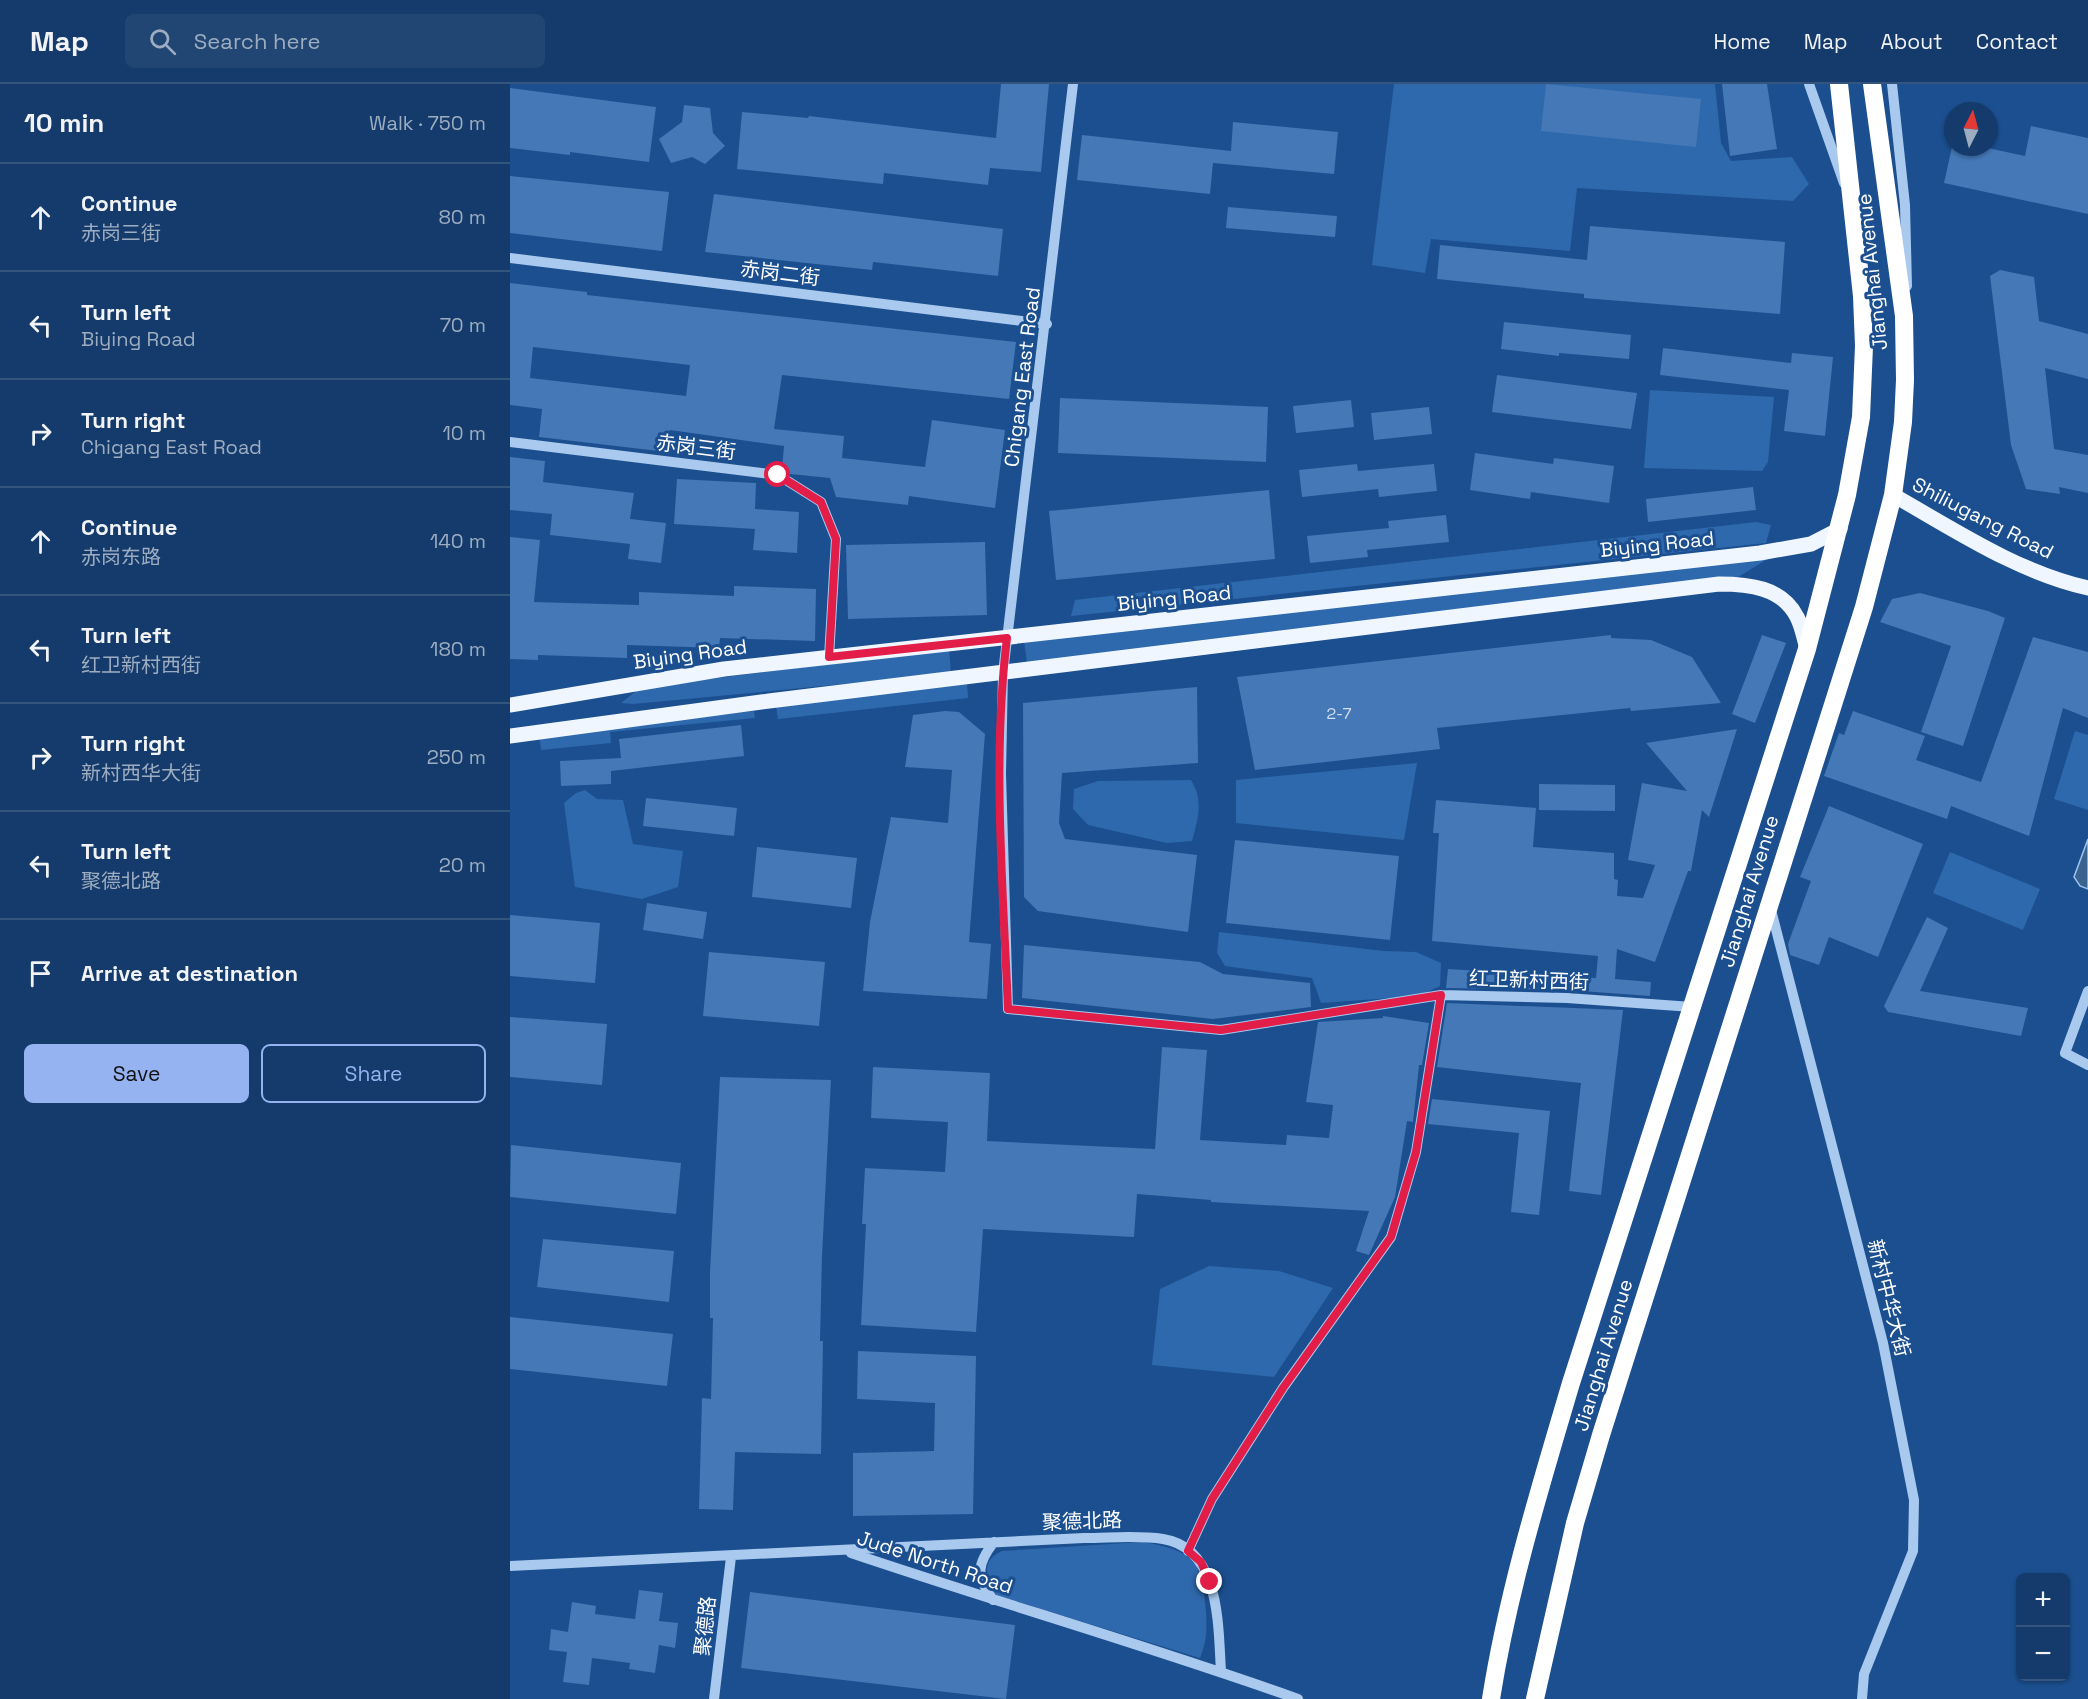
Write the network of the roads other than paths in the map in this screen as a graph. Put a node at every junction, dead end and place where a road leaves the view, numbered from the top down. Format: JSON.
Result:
{"nodes":[{"id":1,"x":1073,"y":84,"type":"edge"},
{"id":2,"x":1809,"y":84,"type":"edge"},
{"id":3,"x":1839,"y":84,"type":"edge"},
{"id":4,"x":1872,"y":84,"type":"edge"},
{"id":5,"x":1892,"y":84,"type":"edge"},
{"id":6,"x":1849,"y":198,"type":"junction"},
{"id":7,"x":510,"y":258,"type":"edge"},
{"id":8,"x":1904,"y":316,"type":"junction"},
{"id":9,"x":1047,"y":324,"type":"junction"},
{"id":10,"x":510,"y":442,"type":"edge"},
{"id":11,"x":1893,"y":495,"type":"junction"},
{"id":12,"x":1840,"y":529,"type":"junction"},
{"id":13,"x":2088,"y":588,"type":"edge"},
{"id":14,"x":1007,"y":638,"type":"junction"},
{"id":15,"x":1807,"y":649,"type":"junction"},
{"id":16,"x":829,"y":657,"type":"junction"},
{"id":17,"x":1003,"y":673,"type":"junction"},
{"id":18,"x":510,"y":697,"type":"edge"},
{"id":19,"x":547,"y":700,"type":"junction"},
{"id":20,"x":510,"y":705,"type":"edge"},
{"id":21,"x":510,"y":736,"type":"edge"},
{"id":22,"x":1769,"y":904,"type":"junction"},
{"id":23,"x":2088,"y":991,"type":"edge"},
{"id":24,"x":1441,"y":995,"type":"junction"},
{"id":25,"x":1692,"y":1007,"type":"junction"},
{"id":26,"x":1008,"y":1009,"type":"joint"},
{"id":27,"x":2088,"y":1065,"type":"edge"},
{"id":28,"x":994,"y":1542,"type":"junction"},
{"id":29,"x":845,"y":1551,"type":"junction"},
{"id":30,"x":1188,"y":1551,"type":"junction"},
{"id":31,"x":730,"y":1557,"type":"junction"},
{"id":32,"x":510,"y":1566,"type":"edge"},
{"id":33,"x":993,"y":1600,"type":"junction"},
{"id":34,"x":1221,"y":1671,"type":"junction"},
{"id":35,"x":714,"y":1699,"type":"edge"},
{"id":36,"x":1298,"y":1699,"type":"edge"},
{"id":37,"x":1491,"y":1699,"type":"edge"},
{"id":38,"x":1535,"y":1699,"type":"edge"},
{"id":39,"x":1862,"y":1699,"type":"edge"}],
"edges":[{"from":1,"to":9,"type":"street","name":"Chigang East Road"},
{"from":2,"to":6,"type":"street"},
{"from":3,"to":6,"type":"highway","name":"Jianghai Avenue"},
{"from":4,"to":8,"type":"highway","name":"Jianghai Avenue"},
{"from":5,"to":8,"type":"street"},
{"from":6,"to":12,"type":"highway","name":"Jianghai Avenue"},
{"from":7,"to":9,"type":"street","name":"赤岗二街"},
{"from":8,"to":11,"type":"highway","name":"Jianghai Avenue"},
{"from":9,"to":14,"type":"street","name":"Chigang East Road"},
{"from":10,"to":16,"type":"street","name":"赤岗三街"},
{"from":11,"to":13,"type":"main road","name":"Shiliugang Road"},
{"from":11,"to":22,"type":"highway","name":"Jianghai Avenue"},
{"from":12,"to":14,"type":"main road","name":"Biying Road"},
{"from":12,"to":15,"type":"highway","name":"Jianghai Avenue"},
{"from":14,"to":16,"type":"main road","name":"Biying Road"},
{"from":14,"to":17,"type":"street","name":"Chigang East Road"},
{"from":15,"to":17,"type":"main road"},
{"from":15,"to":25,"type":"highway","name":"Jianghai Avenue"},
{"from":16,"to":19,"type":"main road","name":"Biying Road"},
{"from":17,"to":21,"type":"main road"},
{"from":17,"to":26,"type":"street","name":"Chigang East Road"},
{"from":18,"to":19,"type":"street"},
{"from":19,"to":20,"type":"main road","name":"Biying Road"},
{"from":22,"to":38,"type":"highway","name":"Jianghai Avenue"},
{"from":22,"to":39,"type":"street","name":"新村中华大街"},
{"from":23,"to":27,"type":"street"},
{"from":24,"to":25,"type":"street","name":"红卫新村西街"},
{"from":24,"to":26,"type":"street","name":"红卫新村西街"},
{"from":24,"to":30,"type":"street"},
{"from":25,"to":37,"type":"highway","name":"Jianghai Avenue"},
{"from":28,"to":29,"type":"street","name":"聚德北路"},
{"from":28,"to":30,"type":"street","name":"聚德北路"},
{"from":28,"to":33,"type":"street"},
{"from":29,"to":31,"type":"street","name":"Jude North Road"},
{"from":29,"to":33,"type":"street","name":"Jude North Road"},
{"from":30,"to":34,"type":"street","name":"聚德北路"},
{"from":31,"to":32,"type":"street","name":"Jude North Road"},
{"from":31,"to":35,"type":"street","name":"聚德路"},
{"from":33,"to":34,"type":"street","name":"Jude North Road"},
{"from":34,"to":36,"type":"street","name":"Jude North Road"}]}
